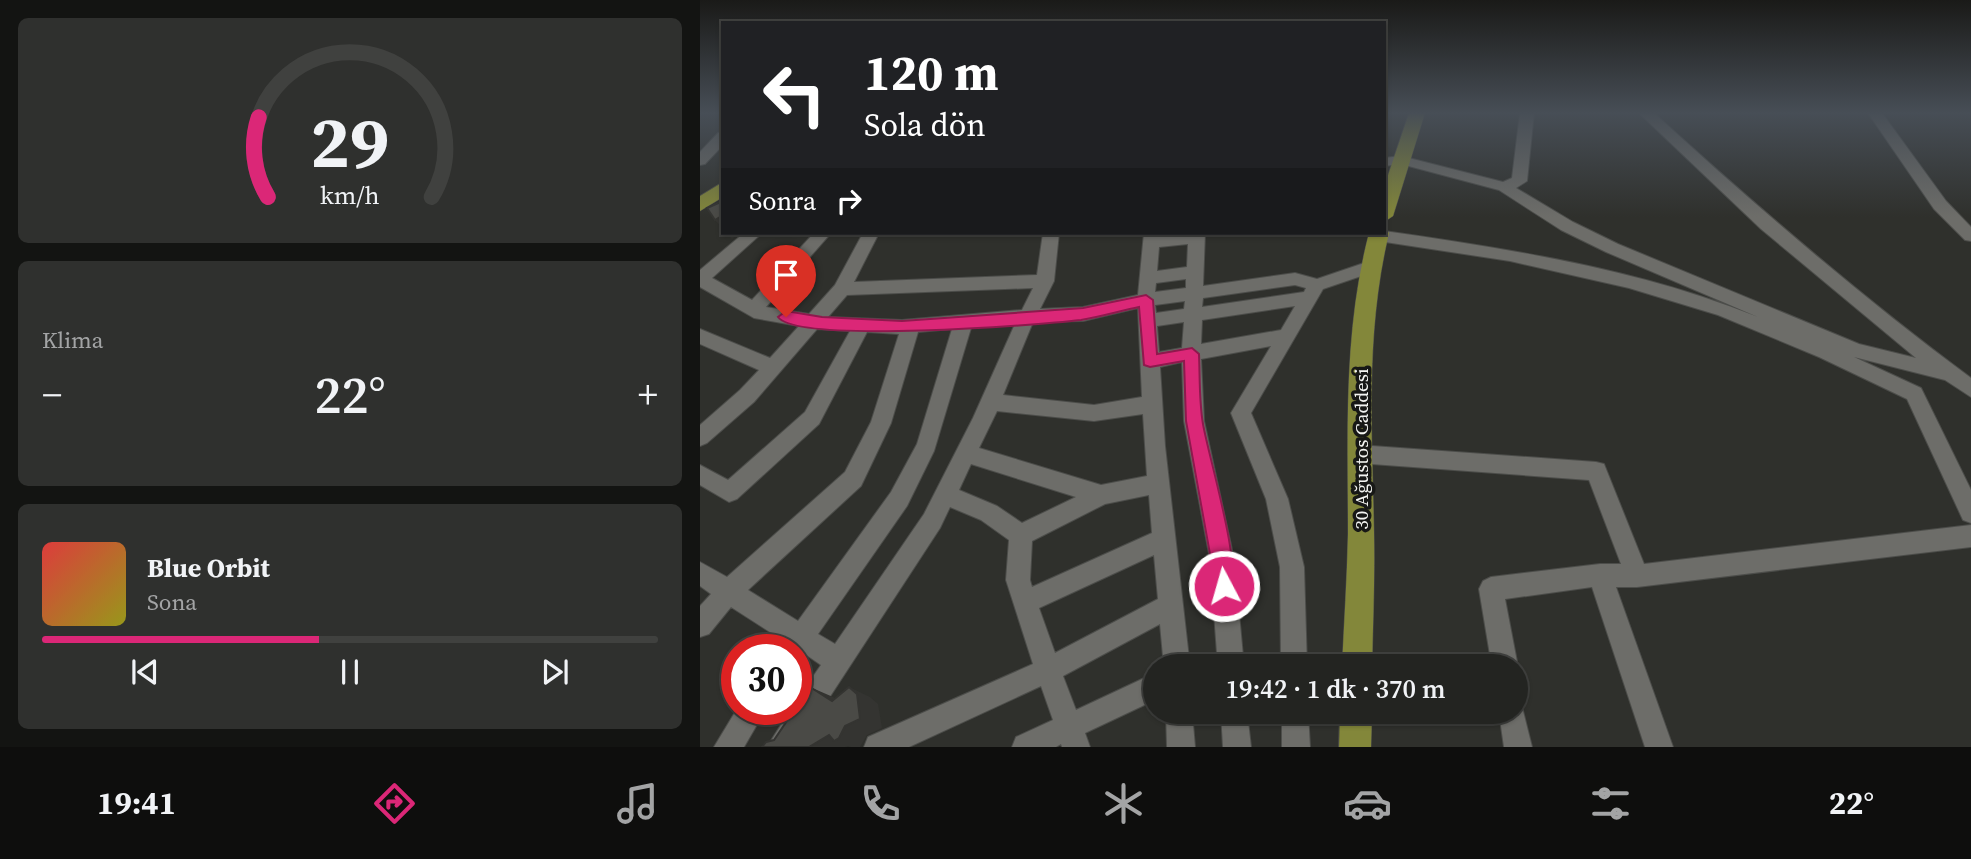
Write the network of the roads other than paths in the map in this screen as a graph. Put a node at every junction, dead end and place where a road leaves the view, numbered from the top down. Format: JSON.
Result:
{"nodes":[{"id":1,"x":712,"y":148,"type":"edge"},
{"id":2,"x":1519,"y":148,"type":"edge"},
{"id":3,"x":1684,"y":148,"type":"edge"},
{"id":4,"x":1901,"y":148,"type":"edge"},
{"id":5,"x":700,"y":161,"type":"edge"},
{"id":6,"x":1393,"y":161,"type":"edge"},
{"id":7,"x":1511,"y":184,"type":"junction"},
{"id":8,"x":721,"y":189,"type":"edge"},
{"id":9,"x":1386,"y":200,"type":"edge"},
{"id":10,"x":721,"y":203,"type":"edge"},
{"id":11,"x":700,"y":205,"type":"edge"},
{"id":12,"x":700,"y":216,"type":"edge"},
{"id":13,"x":1386,"y":229,"type":"edge"},
{"id":14,"x":752,"y":235,"type":"edge"},
{"id":15,"x":822,"y":235,"type":"edge"},
{"id":16,"x":870,"y":235,"type":"edge"},
{"id":17,"x":1052,"y":235,"type":"edge"},
{"id":18,"x":1197,"y":235,"type":"edge"},
{"id":19,"x":1379,"y":235,"type":"edge"},
{"id":20,"x":1971,"y":236,"type":"edge"},
{"id":21,"x":1151,"y":237,"type":"edge"},
{"id":22,"x":1370,"y":267,"type":"junction"},
{"id":23,"x":1148,"y":278,"type":"junction"},
{"id":24,"x":1045,"y":281,"type":"junction"},
{"id":25,"x":705,"y":282,"type":"edge"},
{"id":26,"x":1195,"y":282,"type":"junction"},
{"id":27,"x":842,"y":289,"type":"junction"},
{"id":28,"x":1313,"y":292,"type":"junction"},
{"id":29,"x":700,"y":299,"type":"edge"},
{"id":30,"x":754,"y":309,"type":"junction"},
{"id":31,"x":1146,"y":310,"type":"junction"},
{"id":32,"x":1193,"y":315,"type":"junction"},
{"id":33,"x":1027,"y":316,"type":"junction"},
{"id":34,"x":811,"y":321,"type":"junction"},
{"id":35,"x":964,"y":321,"type":"junction"},
{"id":36,"x":862,"y":325,"type":"junction"},
{"id":37,"x":911,"y":326,"type":"junction"},
{"id":38,"x":700,"y":336,"type":"edge"},
{"id":39,"x":1286,"y":336,"type":"junction"},
{"id":40,"x":1192,"y":354,"type":"junction"},
{"id":41,"x":1150,"y":361,"type":"junction"},
{"id":42,"x":772,"y":367,"type":"junction"},
{"id":43,"x":1948,"y":373,"type":"junction"},
{"id":44,"x":1971,"y":389,"type":"edge"},
{"id":45,"x":991,"y":402,"type":"junction"},
{"id":46,"x":1152,"y":404,"type":"junction"},
{"id":47,"x":700,"y":437,"type":"edge"},
{"id":48,"x":966,"y":453,"type":"junction"},
{"id":49,"x":1358,"y":454,"type":"junction"},
{"id":50,"x":700,"y":474,"type":"edge"},
{"id":51,"x":1159,"y":483,"type":"junction"},
{"id":52,"x":945,"y":494,"type":"junction"},
{"id":53,"x":1101,"y":495,"type":"junction"},
{"id":54,"x":1971,"y":513,"type":"edge"},
{"id":55,"x":1021,"y":535,"type":"junction"},
{"id":56,"x":1971,"y":536,"type":"edge"},
{"id":57,"x":1165,"y":539,"type":"junction"},
{"id":58,"x":700,"y":573,"type":"edge"},
{"id":59,"x":1600,"y":575,"type":"junction"},
{"id":60,"x":1637,"y":576,"type":"junction"},
{"id":61,"x":729,"y":591,"type":"junction"},
{"id":62,"x":1025,"y":601,"type":"junction"},
{"id":63,"x":1172,"y":605,"type":"junction"},
{"id":64,"x":700,"y":625,"type":"edge"},
{"id":65,"x":784,"y":634,"type":"edge"},
{"id":66,"x":804,"y":634,"type":"edge"},
{"id":67,"x":812,"y":651,"type":"edge"},
{"id":68,"x":1176,"y":654,"type":"edge"},
{"id":69,"x":1230,"y":654,"type":"edge"},
{"id":70,"x":1294,"y":654,"type":"edge"},
{"id":71,"x":1357,"y":654,"type":"edge"},
{"id":72,"x":1503,"y":654,"type":"edge"},
{"id":73,"x":838,"y":662,"type":"junction"},
{"id":74,"x":1048,"y":670,"type":"junction"},
{"id":75,"x":1143,"y":693,"type":"edge"},
{"id":76,"x":1180,"y":724,"type":"edge"},
{"id":77,"x":1235,"y":724,"type":"edge"},
{"id":78,"x":1295,"y":724,"type":"edge"},
{"id":79,"x":1356,"y":724,"type":"edge"},
{"id":80,"x":1514,"y":724,"type":"edge"},
{"id":81,"x":742,"y":725,"type":"edge"},
{"id":82,"x":1072,"y":737,"type":"edge"},
{"id":83,"x":728,"y":747,"type":"edge"},
{"id":84,"x":781,"y":747,"type":"edge"},
{"id":85,"x":878,"y":747,"type":"edge"},
{"id":86,"x":1026,"y":747,"type":"edge"},
{"id":87,"x":1181,"y":747,"type":"edge"},
{"id":88,"x":1237,"y":747,"type":"edge"},
{"id":89,"x":1296,"y":747,"type":"edge"},
{"id":90,"x":1355,"y":747,"type":"edge"},
{"id":91,"x":1518,"y":747,"type":"edge"},
{"id":92,"x":1659,"y":747,"type":"edge"}],
"edges":[{"from":1,"to":5,"type":"street"},
{"from":2,"to":7,"type":"street"},
{"from":3,"to":43,"type":"street"},
{"from":4,"to":20,"type":"street"},
{"from":6,"to":7,"type":"street"},
{"from":6,"to":9,"type":"main road","name":"30 Ağustos Caddesi"},
{"from":7,"to":43,"type":"street"},
{"from":8,"to":11,"type":"main road"},
{"from":10,"to":12,"type":"main road"},
{"from":13,"to":54,"type":"street"},
{"from":14,"to":25,"type":"street"},
{"from":15,"to":30,"type":"street"},
{"from":16,"to":27,"type":"street"},
{"from":17,"to":24,"type":"street"},
{"from":18,"to":21,"type":"street"},
{"from":18,"to":26,"type":"street"},
{"from":19,"to":22,"type":"main road","name":"30 Ağustos Caddesi"},
{"from":21,"to":23,"type":"street"},
{"from":22,"to":28,"type":"street"},
{"from":22,"to":49,"type":"main road","name":"30 Ağustos Caddesi"},
{"from":23,"to":26,"type":"street"},
{"from":23,"to":31,"type":"street"},
{"from":24,"to":27,"type":"street"},
{"from":24,"to":33,"type":"street"},
{"from":25,"to":29,"type":"street"},
{"from":25,"to":30,"type":"street"},
{"from":26,"to":28,"type":"street"},
{"from":26,"to":31,"type":"street"},
{"from":26,"to":32,"type":"street"},
{"from":27,"to":34,"type":"street"},
{"from":28,"to":32,"type":"street"},
{"from":28,"to":39,"type":"street"},
{"from":30,"to":34,"type":"street"},
{"from":31,"to":32,"type":"street"},
{"from":31,"to":33,"type":"street"},
{"from":31,"to":41,"type":"street"},
{"from":32,"to":40,"type":"street"},
{"from":33,"to":35,"type":"street"},
{"from":33,"to":45,"type":"street"},
{"from":34,"to":36,"type":"street"},
{"from":34,"to":42,"type":"street"},
{"from":35,"to":37,"type":"street"},
{"from":35,"to":66,"type":"street"},
{"from":36,"to":37,"type":"street"},
{"from":36,"to":50,"type":"street"},
{"from":37,"to":61,"type":"street"},
{"from":38,"to":42,"type":"street"},
{"from":39,"to":40,"type":"street"},
{"from":39,"to":70,"type":"street"},
{"from":40,"to":41,"type":"street"},
{"from":40,"to":69,"type":"street"},
{"from":41,"to":46,"type":"street"},
{"from":42,"to":47,"type":"street"},
{"from":43,"to":44,"type":"street"},
{"from":45,"to":46,"type":"street"},
{"from":45,"to":48,"type":"street"},
{"from":46,"to":51,"type":"street"},
{"from":48,"to":52,"type":"street"},
{"from":48,"to":53,"type":"street"},
{"from":49,"to":60,"type":"street"},
{"from":49,"to":71,"type":"main road","name":"30 Ağustos Caddesi"},
{"from":51,"to":53,"type":"street"},
{"from":51,"to":57,"type":"street"},
{"from":52,"to":55,"type":"street"},
{"from":52,"to":73,"type":"street"},
{"from":53,"to":55,"type":"street"},
{"from":55,"to":62,"type":"street"},
{"from":56,"to":60,"type":"street"},
{"from":57,"to":62,"type":"street"},
{"from":57,"to":63,"type":"street"},
{"from":58,"to":61,"type":"street"},
{"from":59,"to":60,"type":"street"},
{"from":59,"to":72,"type":"street"},
{"from":59,"to":92,"type":"street"},
{"from":61,"to":64,"type":"street"},
{"from":61,"to":65,"type":"street"},
{"from":62,"to":74,"type":"street"},
{"from":63,"to":68,"type":"street"},
{"from":63,"to":74,"type":"street"},
{"from":67,"to":73,"type":"street"},
{"from":73,"to":84,"type":"street"},
{"from":74,"to":82,"type":"street"},
{"from":74,"to":85,"type":"street"},
{"from":75,"to":82,"type":"street"},
{"from":76,"to":87,"type":"street"},
{"from":77,"to":88,"type":"street"},
{"from":78,"to":89,"type":"street"},
{"from":79,"to":90,"type":"main road"},
{"from":80,"to":91,"type":"street"},
{"from":81,"to":83,"type":"street"},
{"from":82,"to":86,"type":"street"}]}
